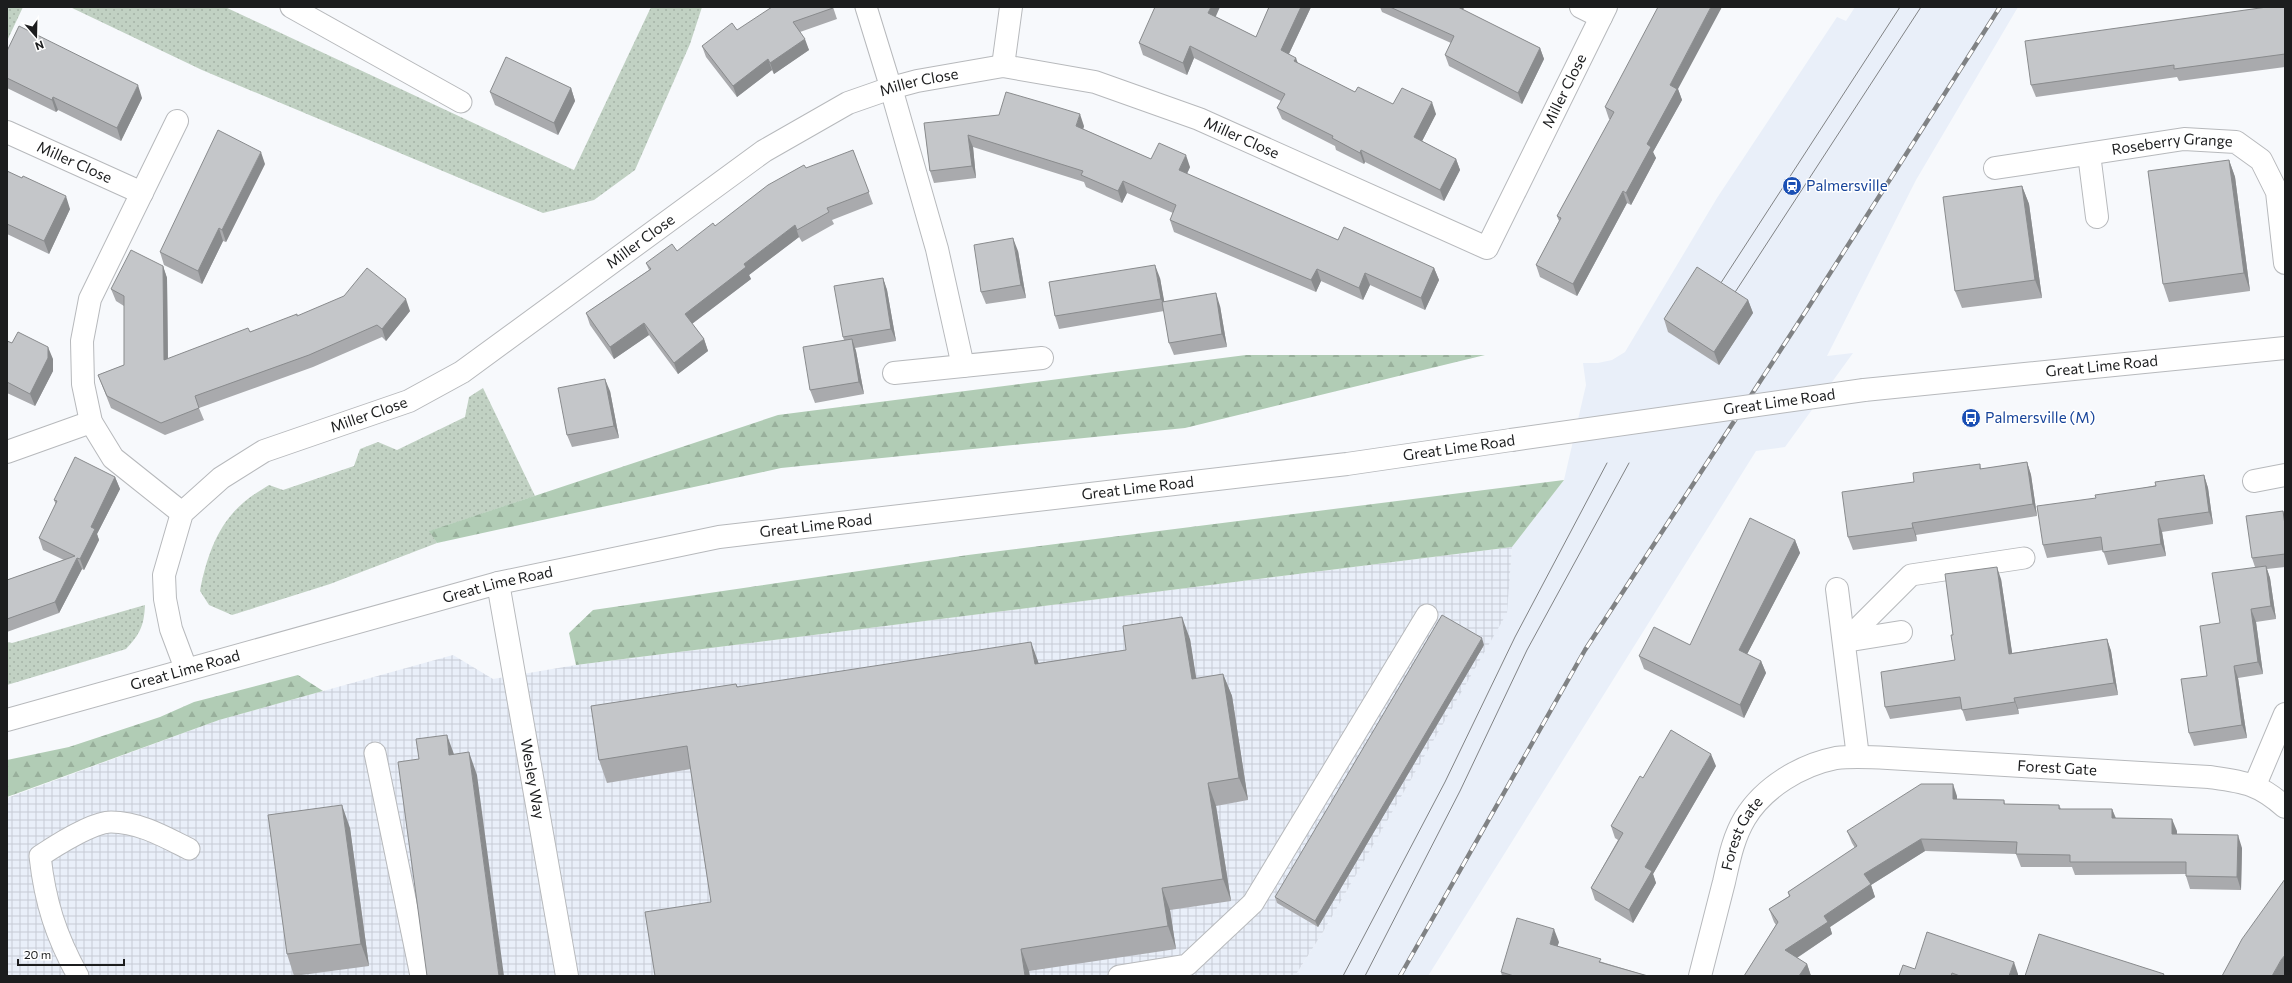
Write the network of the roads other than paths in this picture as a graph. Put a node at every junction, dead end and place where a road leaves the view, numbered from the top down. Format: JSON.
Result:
{"nodes":[{"id":1,"x":291,"y":7,"type":"edge"},
{"id":2,"x":866,"y":7,"type":"edge"},
{"id":3,"x":1011,"y":7,"type":"edge"},
{"id":4,"x":1581,"y":7,"type":"edge"},
{"id":5,"x":1604,"y":12,"type":"edge"},
{"id":6,"x":1003,"y":66,"type":"junction"},
{"id":7,"x":891,"y":88,"type":"junction"},
{"id":8,"x":461,"y":102,"type":"dead end"},
{"id":9,"x":177,"y":121,"type":"dead end"},
{"id":10,"x":7,"y":132,"type":"edge"},
{"id":11,"x":2089,"y":154,"type":"junction"},
{"id":12,"x":1995,"y":168,"type":"dead end"},
{"id":13,"x":142,"y":193,"type":"junction"},
{"id":14,"x":2097,"y":217,"type":"dead end"},
{"id":15,"x":2285,"y":263,"type":"edge"},
{"id":16,"x":2285,"y":348,"type":"edge"},
{"id":17,"x":1042,"y":358,"type":"dead end"},
{"id":18,"x":963,"y":366,"type":"junction"},
{"id":19,"x":894,"y":372,"type":"dead end"},
{"id":20,"x":92,"y":422,"type":"junction"},
{"id":21,"x":7,"y":452,"type":"edge"},
{"id":22,"x":2285,"y":475,"type":"edge"},
{"id":23,"x":2254,"y":481,"type":"dead end"},
{"id":24,"x":182,"y":513,"type":"junction"},
{"id":25,"x":2024,"y":558,"type":"dead end"},
{"id":26,"x":498,"y":583,"type":"junction"},
{"id":27,"x":1837,"y":589,"type":"dead end"},
{"id":28,"x":1427,"y":615,"type":"dead end"},
{"id":29,"x":1901,"y":632,"type":"dead end"},
{"id":30,"x":1845,"y":641,"type":"junction"},
{"id":31,"x":186,"y":669,"type":"junction"},
{"id":32,"x":2285,"y":714,"type":"edge"},
{"id":33,"x":7,"y":720,"type":"edge"},
{"id":34,"x":375,"y":753,"type":"dead end"},
{"id":35,"x":1858,"y":757,"type":"junction"},
{"id":36,"x":2255,"y":785,"type":"junction"},
{"id":37,"x":2285,"y":807,"type":"edge"},
{"id":38,"x":189,"y":849,"type":"dead end"},
{"id":39,"x":78,"y":976,"type":"edge"},
{"id":40,"x":421,"y":976,"type":"edge"},
{"id":41,"x":567,"y":976,"type":"edge"},
{"id":42,"x":1119,"y":976,"type":"edge"},
{"id":43,"x":1700,"y":976,"type":"edge"}],
"edges":[{"from":1,"to":8,"type":"lane"},
{"from":2,"to":7,"type":"lane"},
{"from":3,"to":6,"type":"street"},
{"from":4,"to":5,"type":"street","name":"Miller Close"},
{"from":5,"to":6,"type":"street","name":"Miller Close"},
{"from":6,"to":7,"type":"street","name":"Miller Close"},
{"from":7,"to":18,"type":"street"},
{"from":7,"to":24,"type":"street","name":"Miller Close"},
{"from":9,"to":13,"type":"street"},
{"from":10,"to":13,"type":"street","name":"Miller Close"},
{"from":11,"to":12,"type":"street","name":"Roseberry Grange"},
{"from":11,"to":14,"type":"street"},
{"from":11,"to":15,"type":"street","name":"Roseberry Grange"},
{"from":13,"to":20,"type":"street"},
{"from":16,"to":26,"type":"street","name":"Great Lime Road","bridge":true},
{"from":17,"to":18,"type":"street"},
{"from":18,"to":19,"type":"street"},
{"from":20,"to":21,"type":"street"},
{"from":20,"to":24,"type":"street"},
{"from":22,"to":23,"type":"street"},
{"from":24,"to":31,"type":"street"},
{"from":25,"to":30,"type":"lane"},
{"from":26,"to":31,"type":"street","name":"Great Lime Road"},
{"from":26,"to":41,"type":"street","name":"Wesley Way"},
{"from":27,"to":30,"type":"street"},
{"from":28,"to":42,"type":"lane"},
{"from":29,"to":30,"type":"street"},
{"from":30,"to":35,"type":"street"},
{"from":31,"to":33,"type":"street","name":"Great Lime Road"},
{"from":32,"to":36,"type":"street"},
{"from":34,"to":40,"type":"lane"},
{"from":35,"to":36,"type":"street","name":"Forest Gate"},
{"from":35,"to":43,"type":"street","name":"Forest Gate"},
{"from":36,"to":37,"type":"street","name":"Forest Gate"},
{"from":38,"to":39,"type":"lane"}]}
